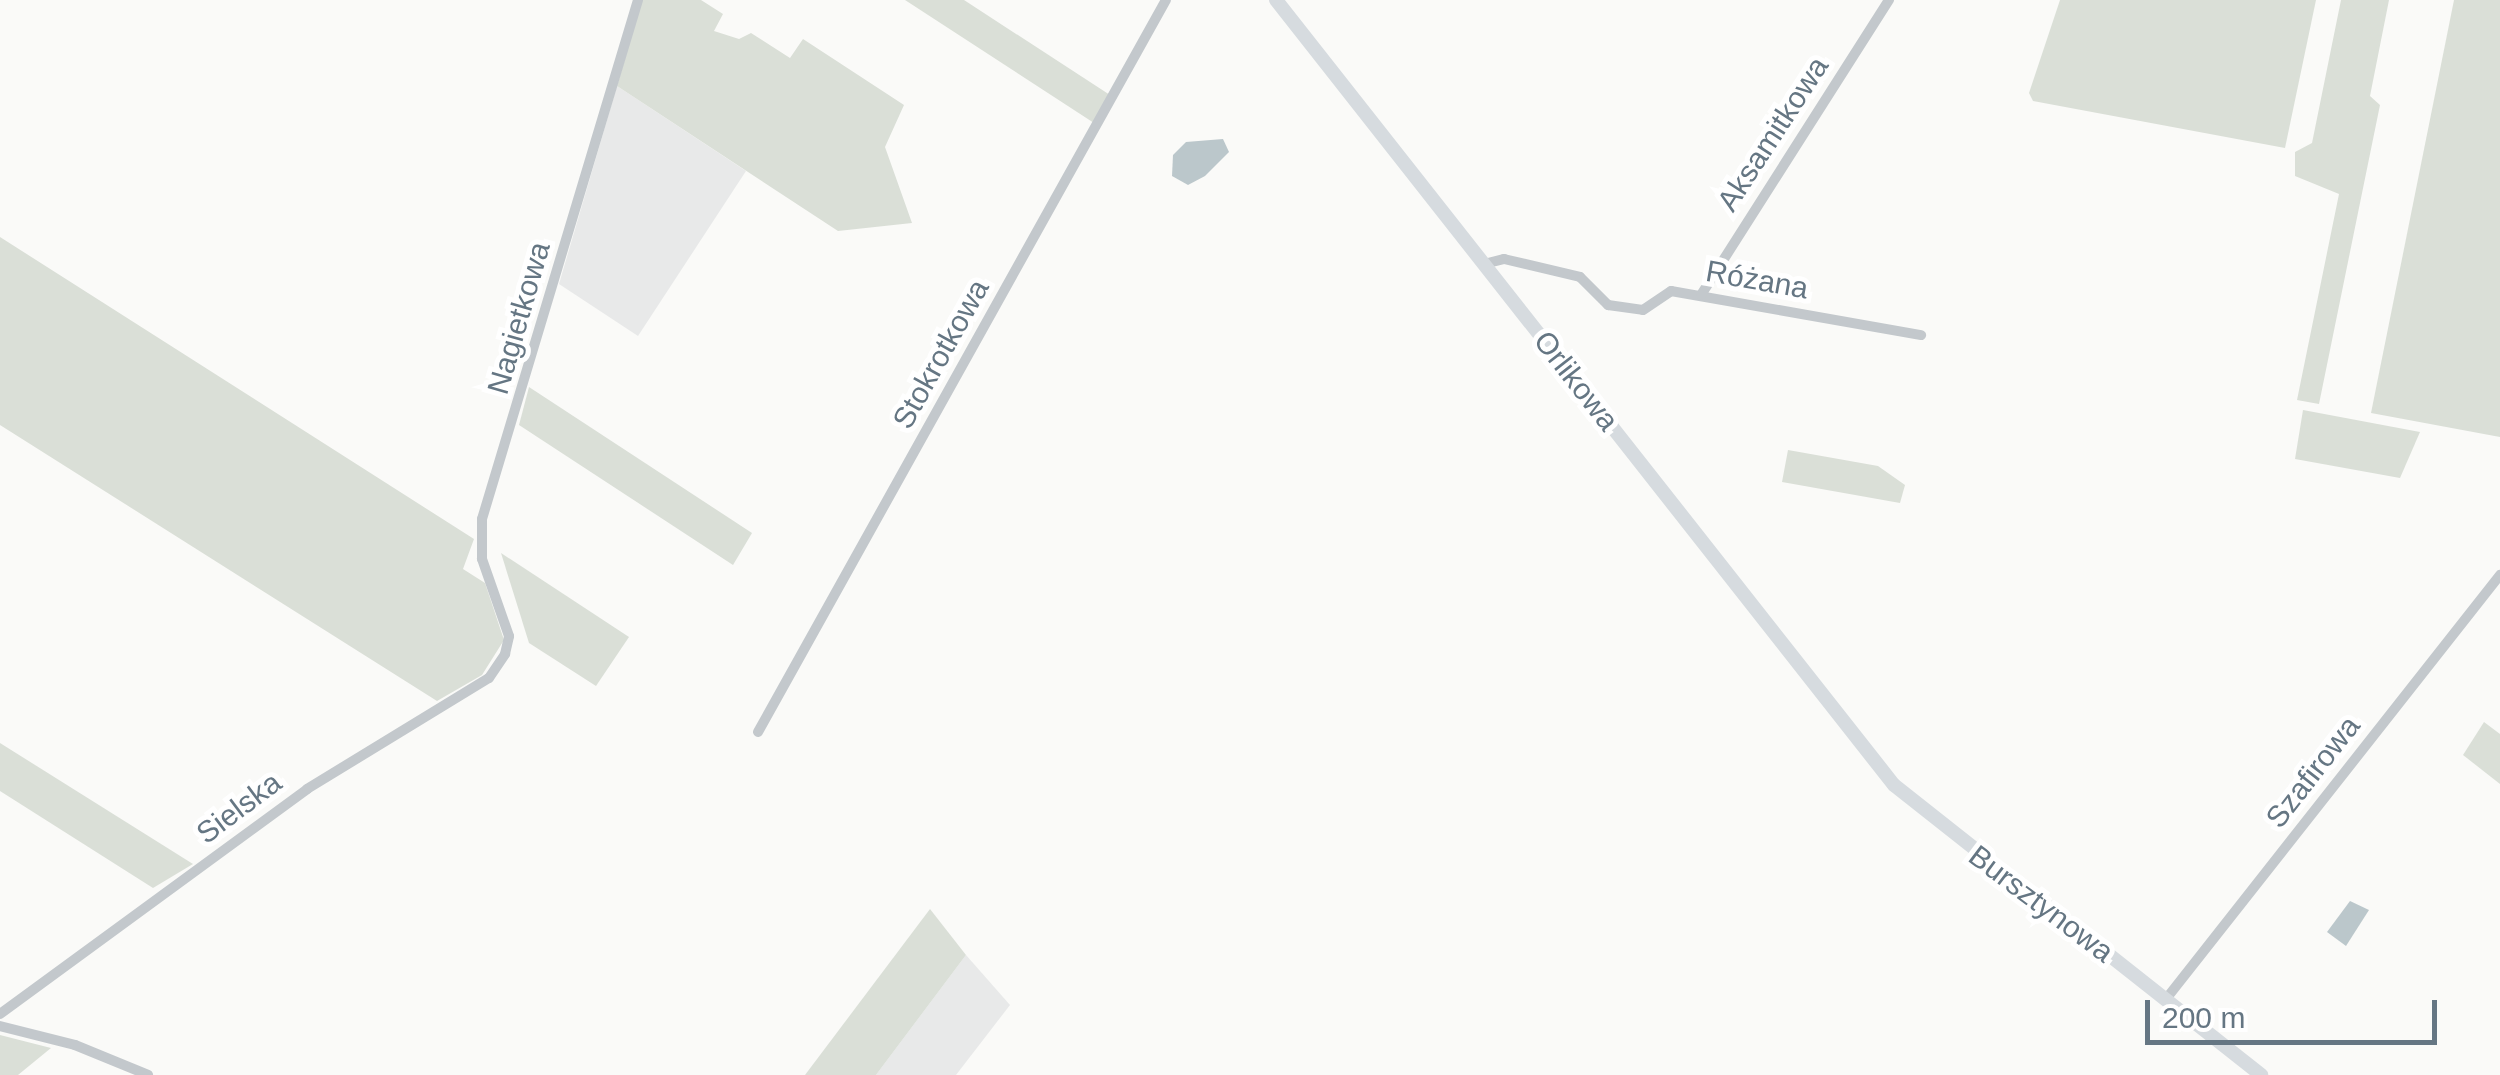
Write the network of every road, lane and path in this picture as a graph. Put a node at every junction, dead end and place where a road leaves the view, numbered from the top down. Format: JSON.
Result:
{"nodes":[{"id":1,"x":638,"y":0,"type":"edge"},
{"id":2,"x":1166,"y":0,"type":"edge"},
{"id":3,"x":1276,"y":0,"type":"edge"},
{"id":4,"x":1889,"y":0,"type":"edge"},
{"id":5,"x":1484,"y":264,"type":"junction"},
{"id":6,"x":1700,"y":295,"type":"junction"},
{"id":7,"x":1921,"y":334,"type":"dead end"},
{"id":8,"x":2500,"y":575,"type":"edge"},
{"id":9,"x":508,"y":648,"type":"joint"},
{"id":10,"x":758,"y":732,"type":"dead end"},
{"id":11,"x":1876,"y":763,"type":"joint"},
{"id":12,"x":2166,"y":999,"type":"junction"},
{"id":13,"x":0,"y":1014,"type":"edge"},
{"id":14,"x":0,"y":1026,"type":"edge"},
{"id":15,"x":148,"y":1075,"type":"edge"},
{"id":16,"x":2261,"y":1075,"type":"edge"}],
"edges":[{"from":1,"to":9,"type":"street","name":"Nagietkowa"},
{"from":2,"to":10,"type":"street","name":"Stokrotkowa"},
{"from":3,"to":5,"type":"street","name":"Orlikowa"},
{"from":4,"to":6,"type":"street","name":"Aksamitkowa"},
{"from":5,"to":6,"type":"street","name":"Różana"},
{"from":5,"to":11,"type":"street","name":"Orlikowa"},
{"from":6,"to":7,"type":"street","name":"Różana"},
{"from":8,"to":12,"type":"street","name":"Szafirowa"},
{"from":9,"to":13,"type":"street","name":"Sielska"},
{"from":11,"to":12,"type":"street","name":"Bursztynowa"},
{"from":12,"to":16,"type":"street","name":"Bursztynowa"},
{"from":14,"to":15,"type":"street"}]}
